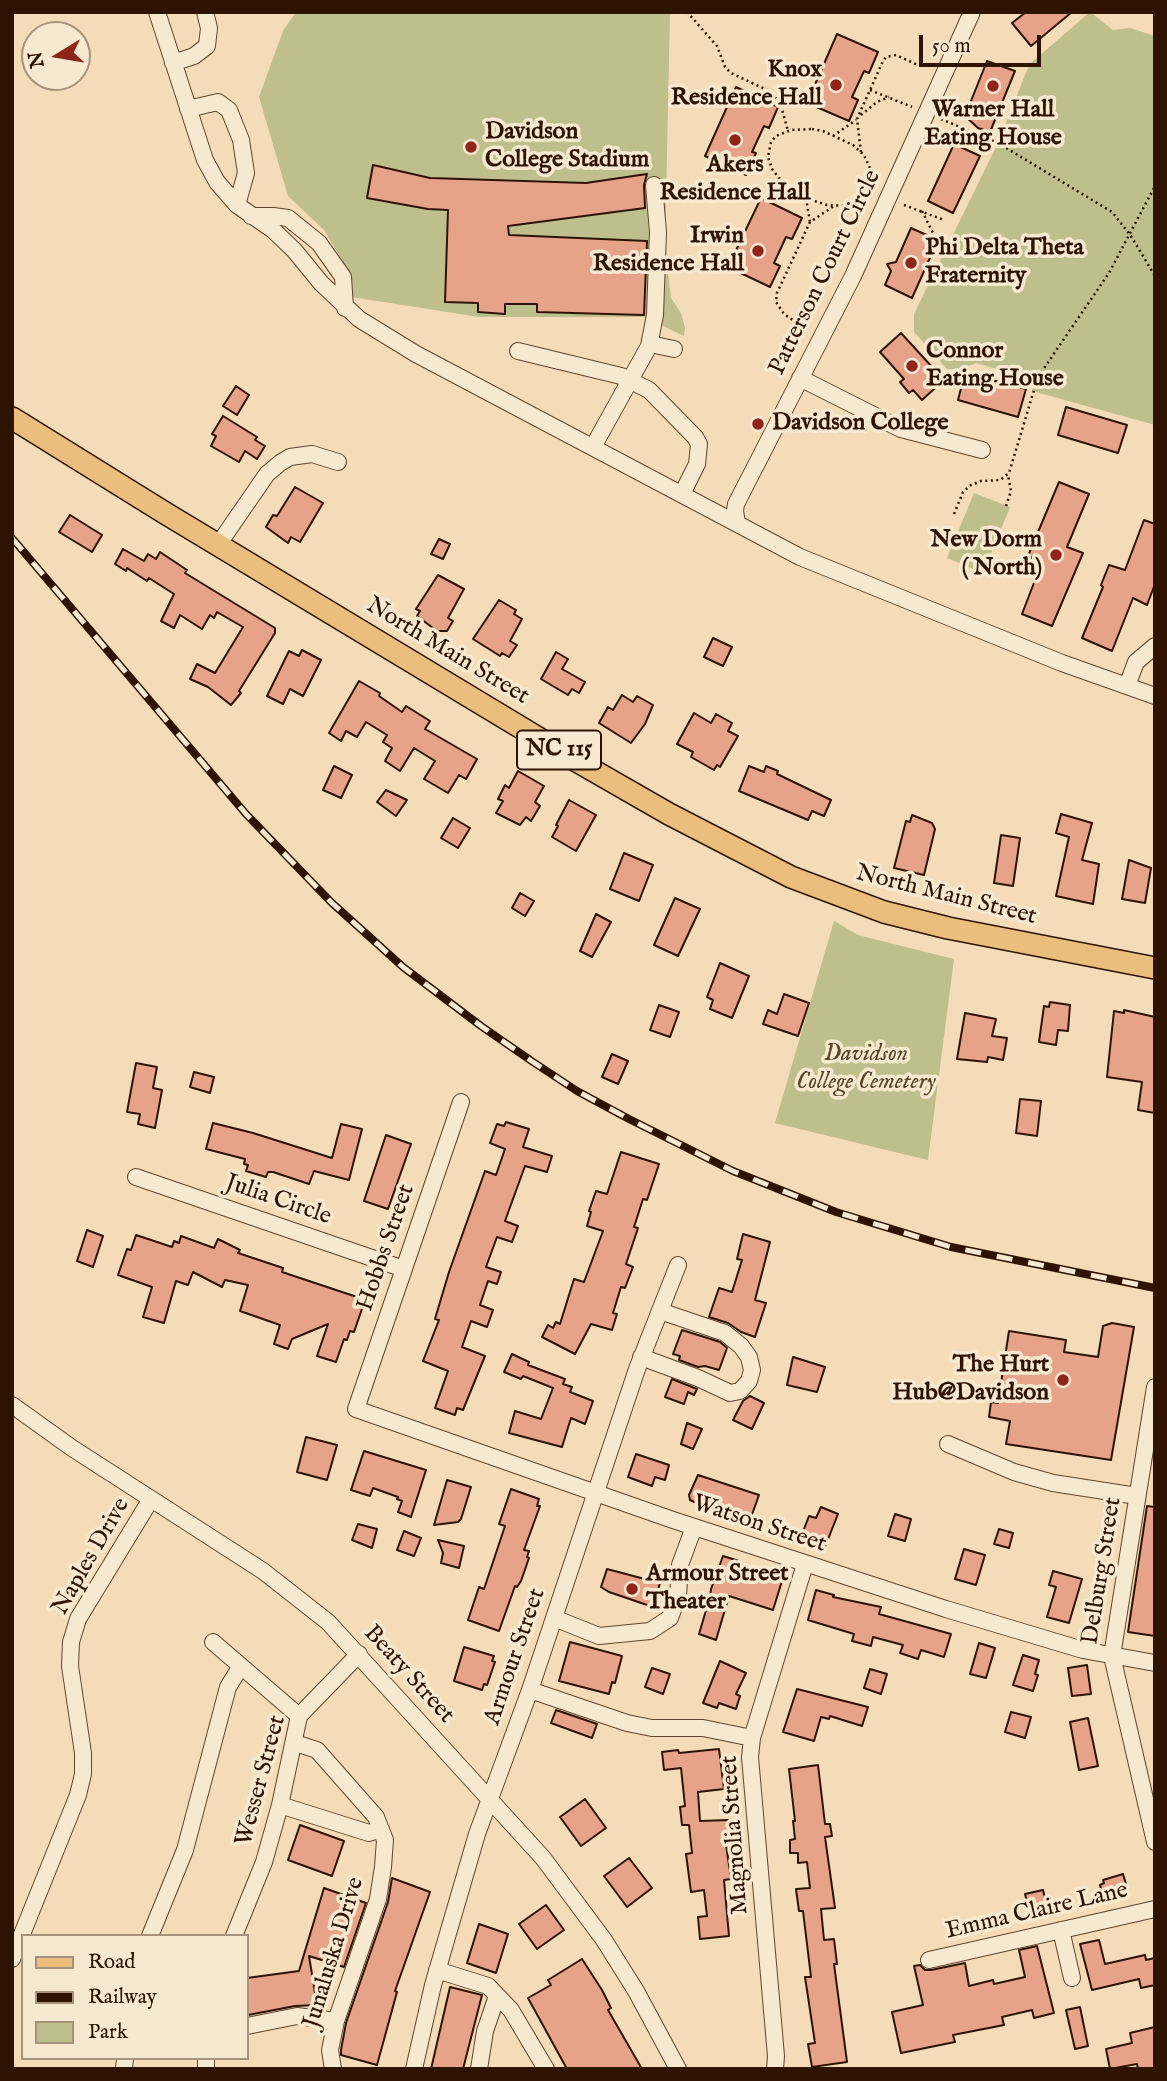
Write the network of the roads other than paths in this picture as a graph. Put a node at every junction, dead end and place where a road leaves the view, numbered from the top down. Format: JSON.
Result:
{"nodes":[{"id":1,"x":157,"y":12,"type":"edge"},
{"id":2,"x":205,"y":12,"type":"edge"},
{"id":3,"x":972,"y":12,"type":"edge"},
{"id":4,"x":173,"y":63,"type":"junction"},
{"id":5,"x":188,"y":109,"type":"junction"},
{"id":6,"x":654,"y":185,"type":"dead end"},
{"id":7,"x":237,"y":205,"type":"junction"},
{"id":8,"x":251,"y":216,"type":"junction"},
{"id":9,"x":345,"y":307,"type":"junction"},
{"id":10,"x":649,"y":344,"type":"junction"},
{"id":11,"x":674,"y":349,"type":"dead end"},
{"id":12,"x":518,"y":351,"type":"dead end"},
{"id":13,"x":800,"y":378,"type":"junction"},
{"id":14,"x":631,"y":380,"type":"junction"},
{"id":15,"x":12,"y":418,"type":"edge"},
{"id":16,"x":593,"y":447,"type":"junction"},
{"id":17,"x":982,"y":450,"type":"dead end"},
{"id":18,"x":338,"y":462,"type":"dead end"},
{"id":19,"x":682,"y":494,"type":"junction"},
{"id":20,"x":737,"y":523,"type":"junction"},
{"id":21,"x":218,"y":545,"type":"junction"},
{"id":22,"x":1155,"y":646,"type":"edge"},
{"id":23,"x":1127,"y":686,"type":"junction"},
{"id":24,"x":1155,"y":695,"type":"edge"},
{"id":25,"x":1155,"y":968,"type":"edge"},
{"id":26,"x":461,"y":1102,"type":"dead end"},
{"id":27,"x":136,"y":1177,"type":"dead end"},
{"id":28,"x":678,"y":1265,"type":"dead end"},
{"id":29,"x":404,"y":1269,"type":"junction"},
{"id":30,"x":660,"y":1311,"type":"junction"},
{"id":31,"x":641,"y":1357,"type":"junction"},
{"id":32,"x":1155,"y":1387,"type":"edge"},
{"id":33,"x":12,"y":1405,"type":"edge"},
{"id":34,"x":356,"y":1409,"type":"joint"},
{"id":35,"x":948,"y":1444,"type":"dead end"},
{"id":36,"x":596,"y":1493,"type":"junction"},
{"id":37,"x":1137,"y":1496,"type":"junction"},
{"id":38,"x":151,"y":1499,"type":"junction"},
{"id":39,"x":694,"y":1527,"type":"junction"},
{"id":40,"x":805,"y":1564,"type":"junction"},
{"id":41,"x":554,"y":1618,"type":"junction"},
{"id":42,"x":213,"y":1642,"type":"dead end"},
{"id":43,"x":359,"y":1654,"type":"junction"},
{"id":44,"x":1112,"y":1656,"type":"junction"},
{"id":45,"x":1155,"y":1663,"type":"edge"},
{"id":46,"x":242,"y":1666,"type":"junction"},
{"id":47,"x":530,"y":1689,"type":"junction"},
{"id":48,"x":299,"y":1716,"type":"junction"},
{"id":49,"x":752,"y":1738,"type":"junction"},
{"id":50,"x":295,"y":1743,"type":"junction"},
{"id":51,"x":490,"y":1800,"type":"junction"},
{"id":52,"x":280,"y":1805,"type":"junction"},
{"id":53,"x":381,"y":1829,"type":"junction"},
{"id":54,"x":1155,"y":1842,"type":"edge"},
{"id":55,"x":1155,"y":1909,"type":"edge"},
{"id":56,"x":1061,"y":1930,"type":"junction"},
{"id":57,"x":22,"y":1934,"type":"edge"},
{"id":58,"x":151,"y":1934,"type":"edge"},
{"id":59,"x":235,"y":1934,"type":"edge"},
{"id":60,"x":21,"y":1937,"type":"edge"},
{"id":61,"x":12,"y":1959,"type":"edge"},
{"id":62,"x":929,"y":1960,"type":"dead end"},
{"id":63,"x":437,"y":1970,"type":"junction"},
{"id":64,"x":1072,"y":1978,"type":"dead end"},
{"id":65,"x":498,"y":1996,"type":"junction"},
{"id":66,"x":336,"y":2021,"type":"junction"},
{"id":67,"x":248,"y":2026,"type":"edge"},
{"id":68,"x":332,"y":2069,"type":"edge"},
{"id":69,"x":414,"y":2069,"type":"edge"},
{"id":70,"x":479,"y":2069,"type":"edge"},
{"id":71,"x":546,"y":2069,"type":"edge"},
{"id":72,"x":678,"y":2069,"type":"edge"},
{"id":73,"x":775,"y":2069,"type":"edge"}],
"edges":[{"from":1,"to":4,"type":"street"},
{"from":2,"to":4,"type":"street"},
{"from":3,"to":13,"type":"street","name":"Patterson Court Circle"},
{"from":4,"to":5,"type":"street"},
{"from":5,"to":7,"type":"street"},
{"from":5,"to":7,"type":"street"},
{"from":6,"to":10,"type":"street"},
{"from":7,"to":8,"type":"street"},
{"from":8,"to":9,"type":"street"},
{"from":8,"to":9,"type":"street"},
{"from":9,"to":16,"type":"street"},
{"from":10,"to":11,"type":"street"},
{"from":10,"to":14,"type":"street"},
{"from":12,"to":14,"type":"street"},
{"from":13,"to":17,"type":"street"},
{"from":13,"to":20,"type":"street","name":"Patterson Court Circle"},
{"from":14,"to":16,"type":"street"},
{"from":14,"to":19,"type":"street"},
{"from":15,"to":21,"type":"main road","name":"North Main Street","number":"NC 115"},
{"from":16,"to":19,"type":"street"},
{"from":18,"to":21,"type":"street"},
{"from":19,"to":20,"type":"street"},
{"from":20,"to":23,"type":"street"},
{"from":21,"to":25,"type":"main road","name":"North Main Street","number":"NC 115"},
{"from":22,"to":23,"type":"street"},
{"from":23,"to":24,"type":"street"},
{"from":26,"to":29,"type":"street","name":"Hobbs Street"},
{"from":27,"to":29,"type":"street","name":"Julia Circle"},
{"from":28,"to":30,"type":"street","name":"Armour Street"},
{"from":29,"to":34,"type":"street","name":"Hobbs Street"},
{"from":30,"to":31,"type":"street","name":"Armour Street"},
{"from":30,"to":31,"type":"street"},
{"from":31,"to":36,"type":"street","name":"Armour Street"},
{"from":32,"to":37,"type":"street","name":"Delburg Street"},
{"from":33,"to":38,"type":"street","name":"Beaty Street"},
{"from":34,"to":36,"type":"street","name":"Watson Street"},
{"from":35,"to":37,"type":"street"},
{"from":36,"to":39,"type":"street","name":"Watson Street"},
{"from":36,"to":41,"type":"street","name":"Armour Street"},
{"from":37,"to":44,"type":"street","name":"Delburg Street"},
{"from":38,"to":43,"type":"street","name":"Beaty Street"},
{"from":38,"to":57,"type":"street","name":"Naples Drive"},
{"from":39,"to":40,"type":"street","name":"Watson Street"},
{"from":39,"to":41,"type":"street"},
{"from":40,"to":44,"type":"street","name":"Watson Street"},
{"from":40,"to":49,"type":"street","name":"Magnolia Street"},
{"from":41,"to":47,"type":"street","name":"Armour Street"},
{"from":42,"to":46,"type":"street"},
{"from":43,"to":48,"type":"street","name":"Wesser Street"},
{"from":43,"to":51,"type":"street","name":"Beaty Street"},
{"from":44,"to":45,"type":"street","name":"Watson Street"},
{"from":44,"to":54,"type":"street","name":"Delburg Street"},
{"from":46,"to":48,"type":"street"},
{"from":46,"to":58,"type":"street"},
{"from":47,"to":49,"type":"street"},
{"from":47,"to":51,"type":"street","name":"Armour Street"},
{"from":48,"to":50,"type":"street","name":"Wesser Street"},
{"from":49,"to":73,"type":"street","name":"Magnolia Street"},
{"from":50,"to":52,"type":"street","name":"Wesser Street"},
{"from":50,"to":53,"type":"street"},
{"from":51,"to":63,"type":"street","name":"Armour Street"},
{"from":51,"to":72,"type":"street","name":"Beaty Street"},
{"from":52,"to":53,"type":"street"},
{"from":52,"to":59,"type":"street","name":"Wesser Street"},
{"from":53,"to":66,"type":"street","name":"Junaluska Drive"},
{"from":55,"to":56,"type":"street","name":"Emma Claire Lane"},
{"from":56,"to":62,"type":"street","name":"Emma Claire Lane"},
{"from":56,"to":64,"type":"street"},
{"from":60,"to":61,"type":"street","name":"Naples Drive"},
{"from":63,"to":65,"type":"street"},
{"from":63,"to":69,"type":"street","name":"Armour Street"},
{"from":65,"to":70,"type":"street"},
{"from":65,"to":71,"type":"street"},
{"from":66,"to":67,"type":"street"},
{"from":66,"to":68,"type":"street","name":"Junaluska Drive"}]}
